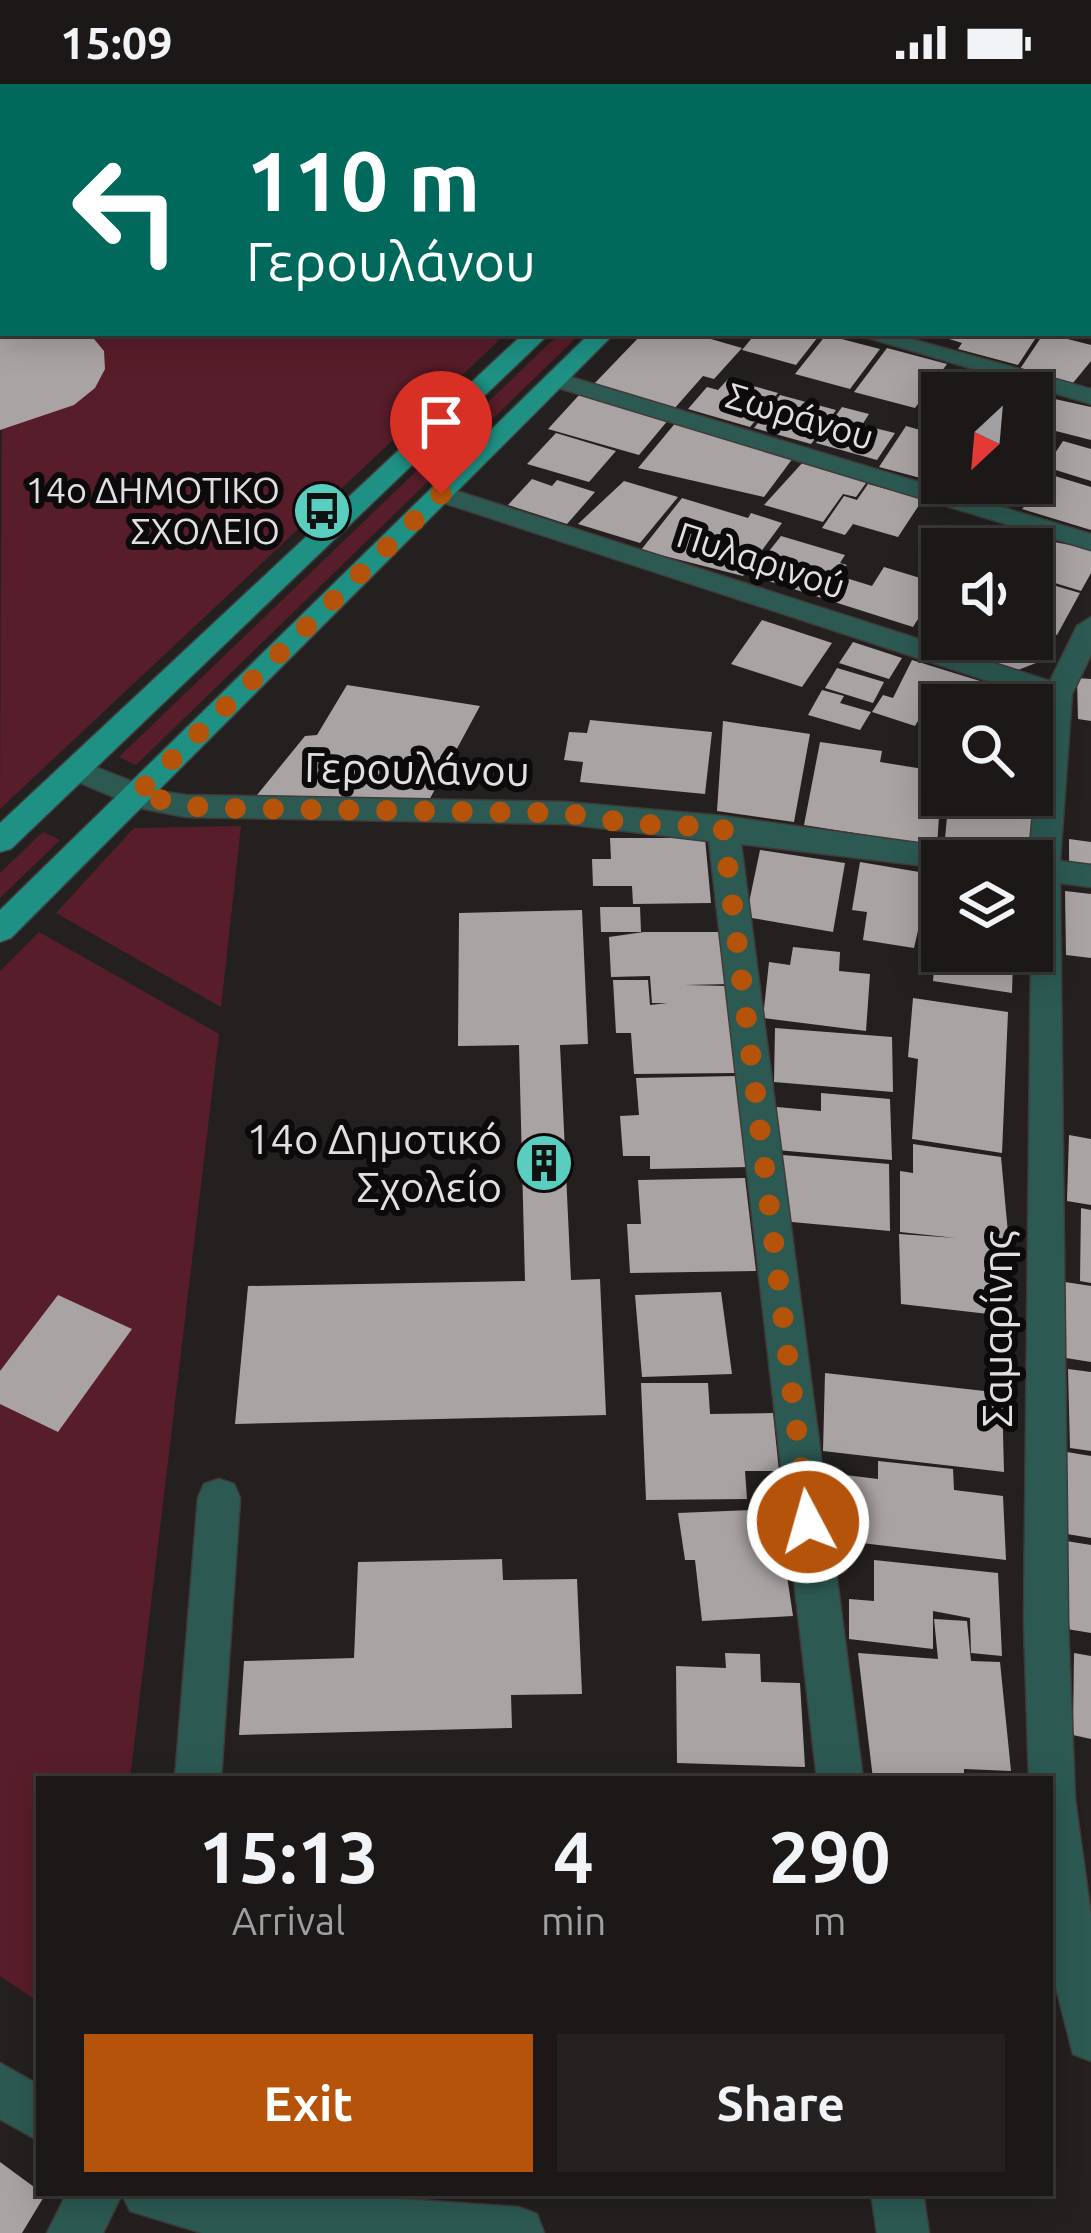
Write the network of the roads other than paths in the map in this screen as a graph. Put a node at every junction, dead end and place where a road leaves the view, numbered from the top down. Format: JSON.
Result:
{"nodes":[{"id":1,"x":535,"y":336,"type":"edge"},
{"id":2,"x":600,"y":336,"type":"edge"},
{"id":3,"x":874,"y":336,"type":"edge"},
{"id":4,"x":557,"y":380,"type":"junction"},
{"id":5,"x":1091,"y":397,"type":"edge"},
{"id":6,"x":441,"y":494,"type":"junction"},
{"id":7,"x":1091,"y":542,"type":"edge"},
{"id":8,"x":1091,"y":626,"type":"edge"},
{"id":9,"x":1058,"y":694,"type":"junction"},
{"id":10,"x":75,"y":769,"type":"junction"},
{"id":11,"x":136,"y":795,"type":"junction"},
{"id":12,"x":723,"y":827,"type":"junction"},
{"id":13,"x":1041,"y":840,"type":"edge"},
{"id":14,"x":0,"y":841,"type":"edge"},
{"id":15,"x":921,"y":853,"type":"edge"},
{"id":16,"x":1053,"y":870,"type":"edge"},
{"id":17,"x":1091,"y":876,"type":"edge"},
{"id":18,"x":0,"y":930,"type":"edge"},
{"id":19,"x":1039,"y":972,"type":"edge"},
{"id":20,"x":219,"y":1498,"type":"dead end"},
{"id":21,"x":198,"y":1776,"type":"edge"},
{"id":22,"x":840,"y":1776,"type":"edge"},
{"id":23,"x":1051,"y":1776,"type":"edge"},
{"id":24,"x":1053,"y":1807,"type":"edge"},
{"id":25,"x":1091,"y":2036,"type":"edge"},
{"id":26,"x":0,"y":2088,"type":"edge"},
{"id":27,"x":36,"y":2114,"type":"edge"},
{"id":28,"x":95,"y":2196,"type":"edge"},
{"id":29,"x":897,"y":2196,"type":"edge"},
{"id":30,"x":161,"y":2205,"type":"edge"},
{"id":31,"x":73,"y":2233,"type":"edge"},
{"id":32,"x":518,"y":2233,"type":"edge"},
{"id":33,"x":903,"y":2233,"type":"edge"}],
"edges":[{"from":1,"to":10,"type":"main road"},
{"from":2,"to":4,"type":"main road"},
{"from":3,"to":5,"type":"street"},
{"from":4,"to":6,"type":"main road"},
{"from":4,"to":7,"type":"street","name":"Σωράνου"},
{"from":6,"to":9,"type":"street","name":"Πυλαρινού"},
{"from":6,"to":11,"type":"main road"},
{"from":8,"to":9,"type":"street","name":"Σαμαρίνης"},
{"from":9,"to":13,"type":"street","name":"Σαμαρίνης"},
{"from":10,"to":11,"type":"street","name":"Γερουλάνου"},
{"from":10,"to":14,"type":"main road"},
{"from":11,"to":12,"type":"street","name":"Γερουλάνου"},
{"from":11,"to":18,"type":"main road"},
{"from":12,"to":15,"type":"street","name":"Γερουλάνου"},
{"from":12,"to":22,"type":"street"},
{"from":16,"to":17,"type":"street"},
{"from":19,"to":23,"type":"street","name":"Σαμαρίνης"},
{"from":20,"to":21,"type":"street"},
{"from":24,"to":25,"type":"street","name":"Σαμαρίνης"},
{"from":26,"to":27,"type":"street"},
{"from":28,"to":31,"type":"street"},
{"from":29,"to":33,"type":"street"},
{"from":30,"to":32,"type":"street"}]}
